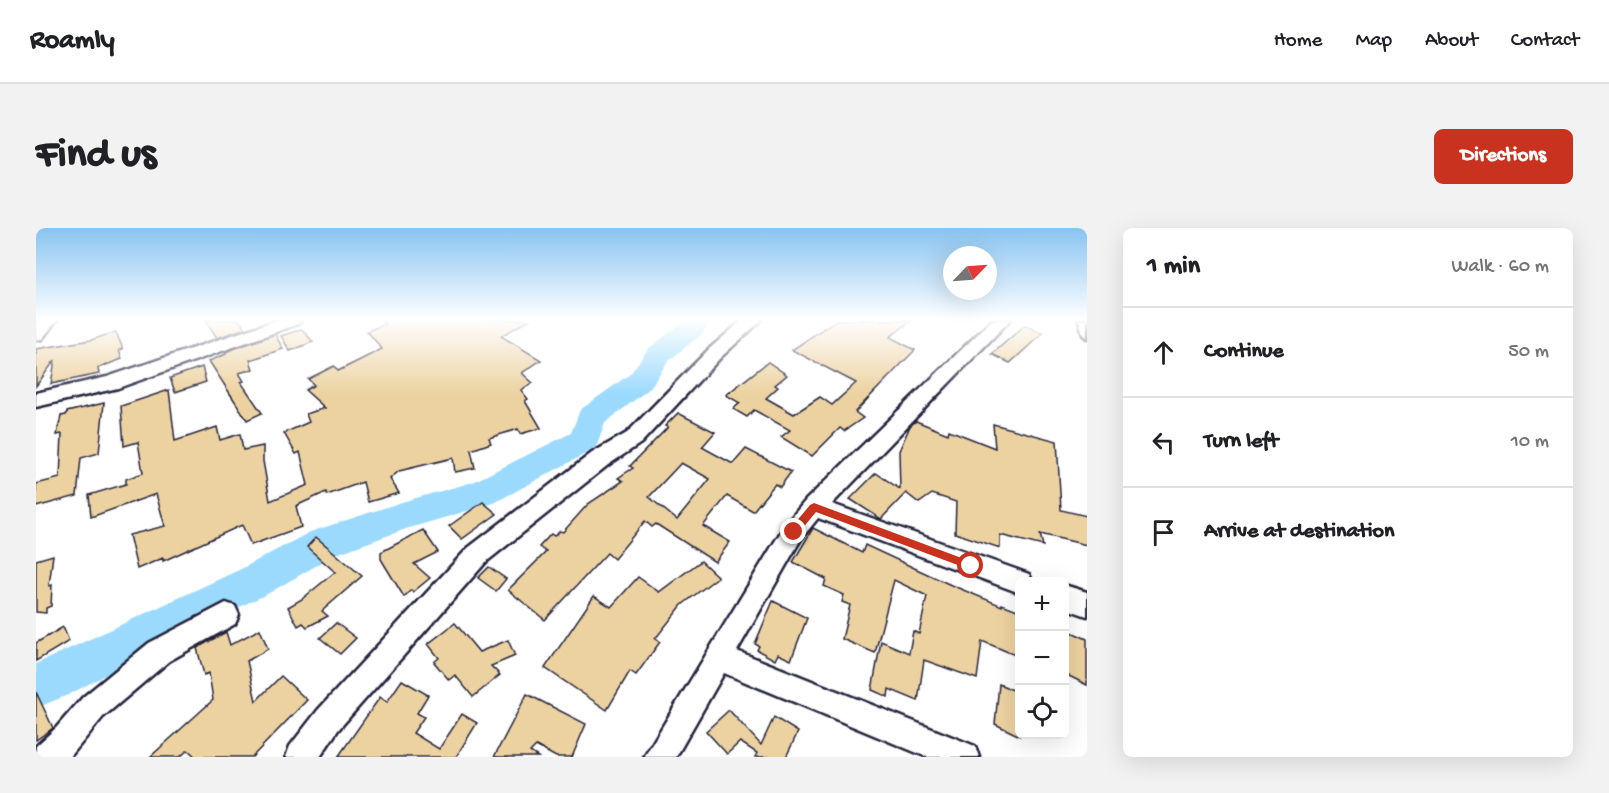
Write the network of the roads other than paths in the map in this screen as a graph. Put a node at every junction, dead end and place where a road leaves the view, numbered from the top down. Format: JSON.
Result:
{"nodes":[{"id":1,"x":221,"y":345,"type":"edge"},
{"id":2,"x":725,"y":345,"type":"edge"},
{"id":3,"x":976,"y":345,"type":"edge"},
{"id":4,"x":36,"y":400,"type":"edge"},
{"id":5,"x":814,"y":507,"type":"junction"},
{"id":6,"x":1015,"y":580,"type":"edge"},
{"id":7,"x":1069,"y":597,"type":"edge"},
{"id":8,"x":1087,"y":603,"type":"edge"},
{"id":9,"x":226,"y":615,"type":"dead end"},
{"id":10,"x":719,"y":657,"type":"junction"},
{"id":11,"x":47,"y":757,"type":"edge"},
{"id":12,"x":301,"y":757,"type":"edge"},
{"id":13,"x":659,"y":757,"type":"edge"},
{"id":14,"x":964,"y":757,"type":"edge"}],
"edges":[{"from":1,"to":4,"type":"street"},
{"from":2,"to":12,"type":"street"},
{"from":3,"to":5,"type":"street"},
{"from":5,"to":6,"type":"street"},
{"from":5,"to":10,"type":"street"},
{"from":7,"to":8,"type":"street"},
{"from":9,"to":11,"type":"street"},
{"from":10,"to":13,"type":"street"},
{"from":10,"to":14,"type":"street"}]}
